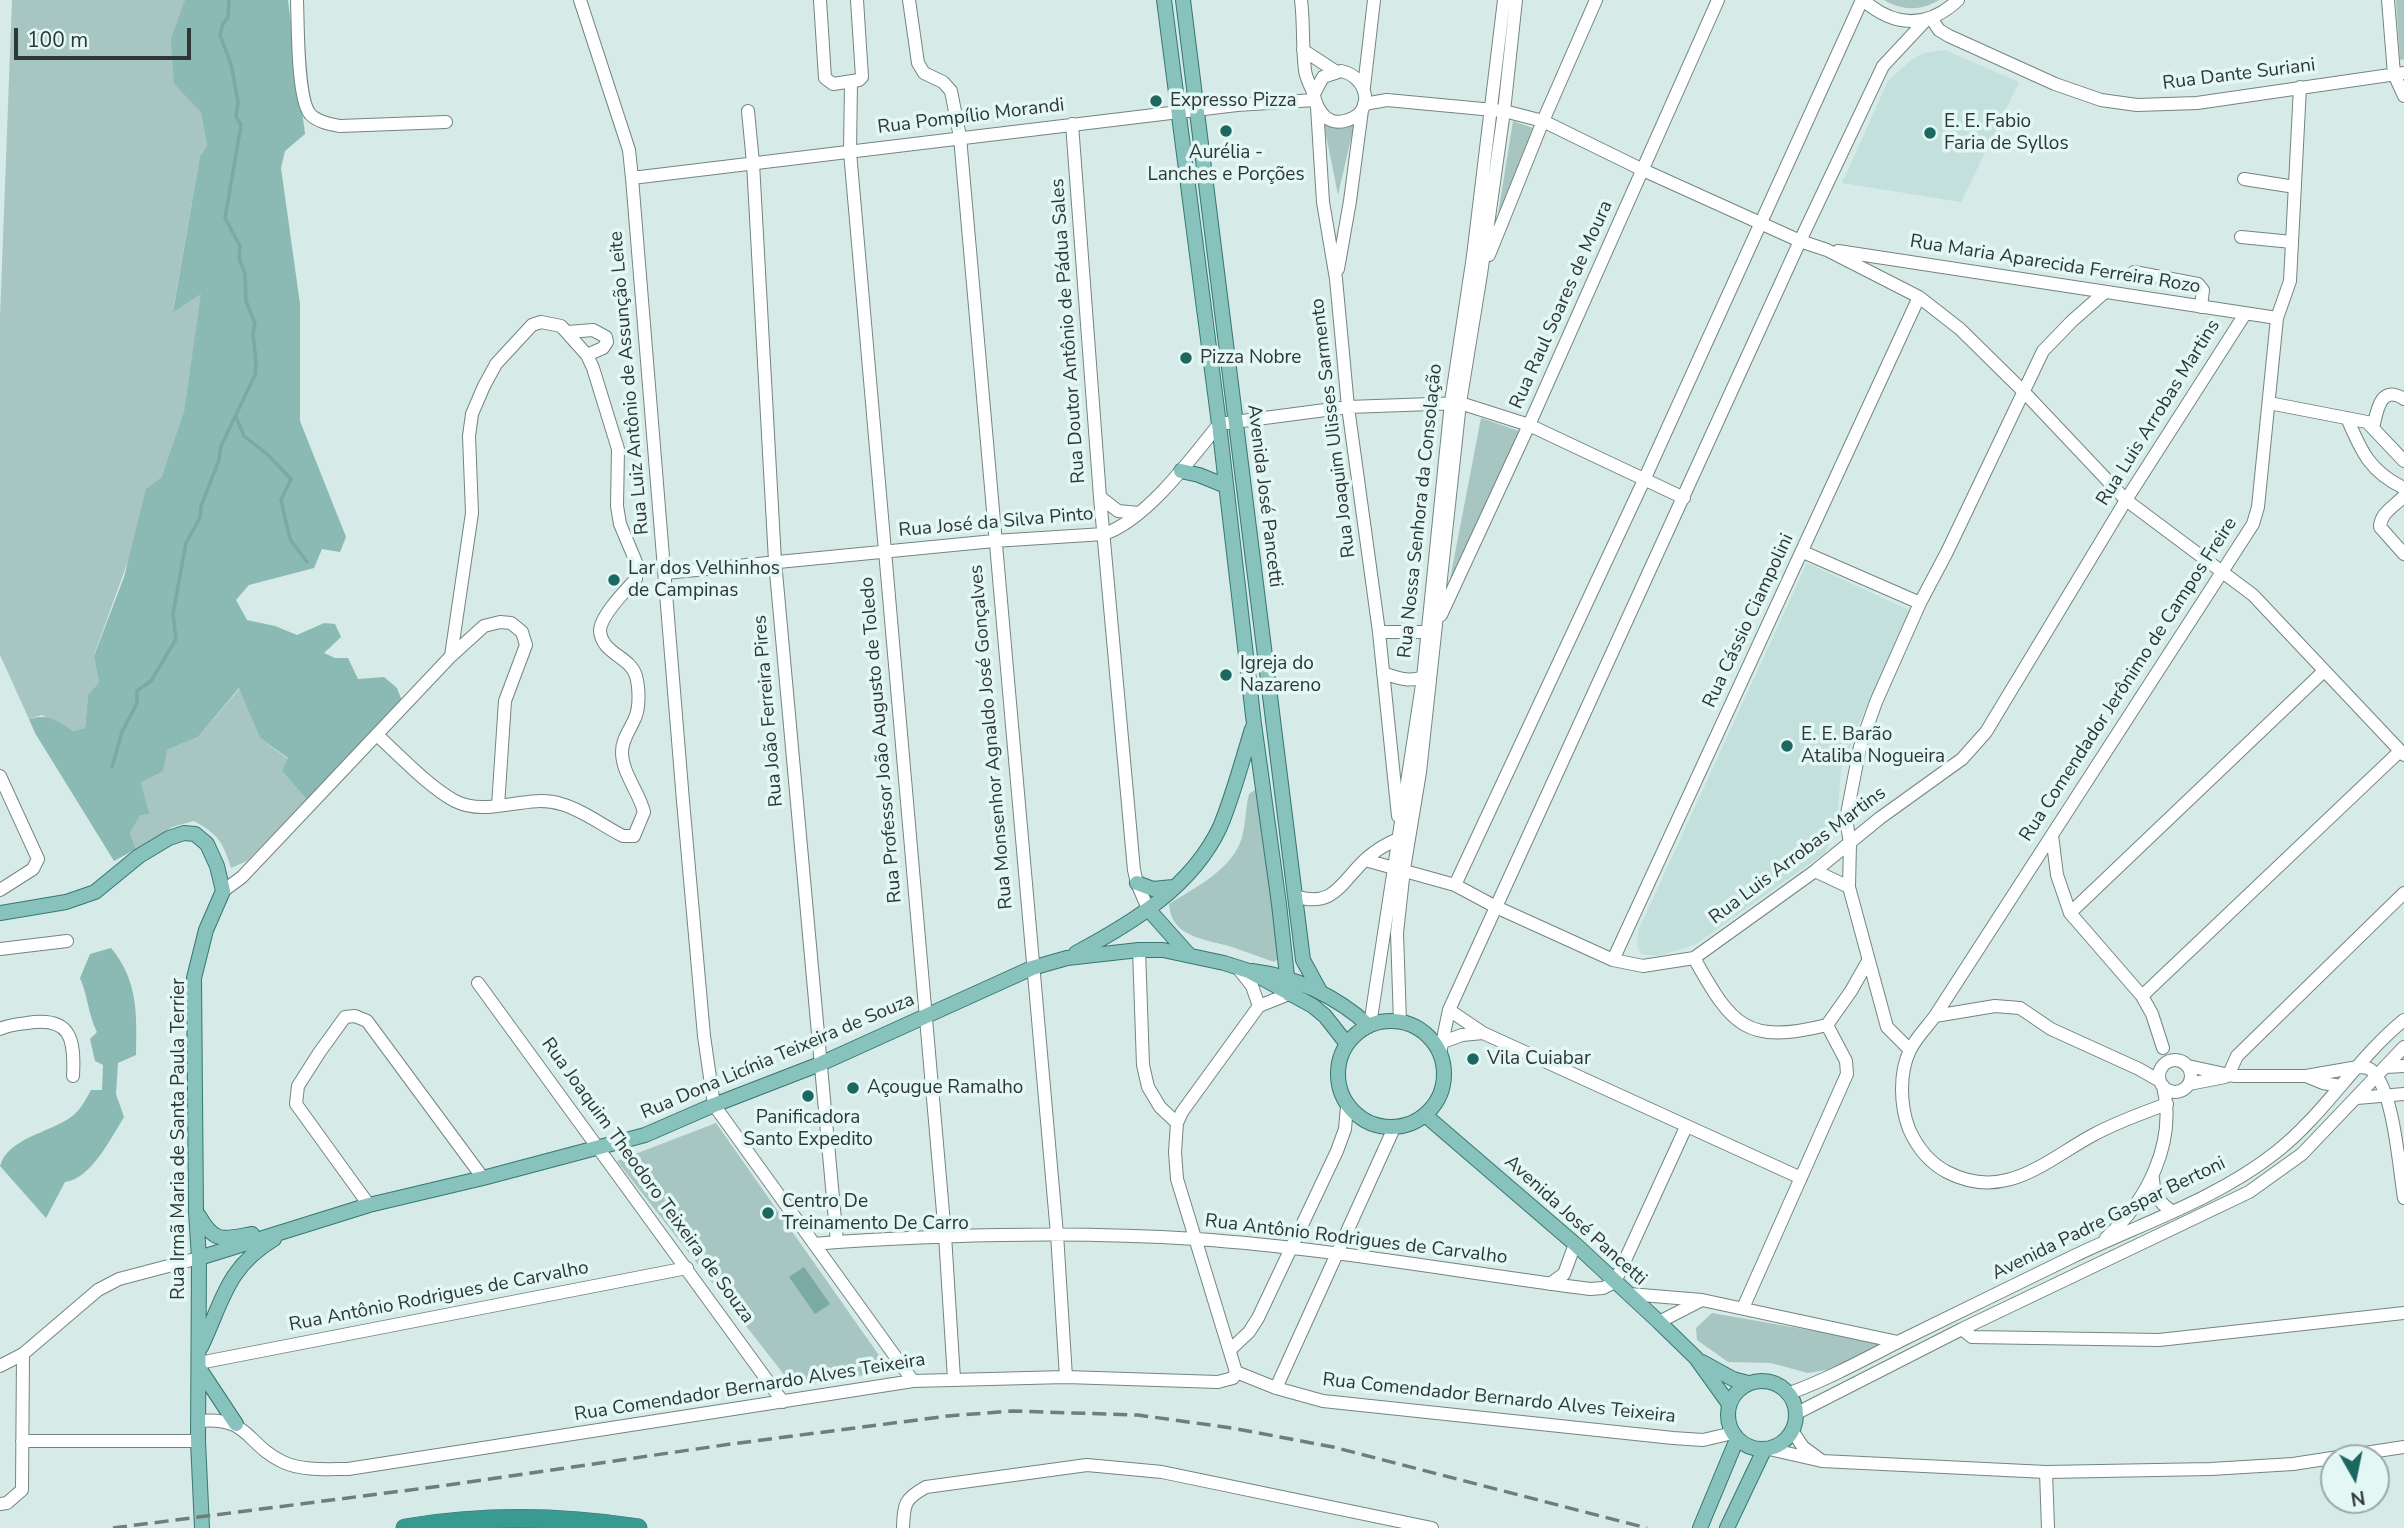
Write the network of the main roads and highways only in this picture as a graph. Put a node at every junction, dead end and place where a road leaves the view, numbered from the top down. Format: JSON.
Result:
{"nodes":[{"id":1,"x":1164,"y":0,"type":"edge"},
{"id":2,"x":1183,"y":0,"type":"edge"},
{"id":3,"x":1181,"y":471,"type":"road end"},
{"id":4,"x":1226,"y":486,"type":"junction"},
{"id":5,"x":1254,"y":724,"type":"junction"},
{"id":6,"x":1137,"y":883,"type":"road end"},
{"id":7,"x":1173,"y":887,"type":"junction"},
{"id":8,"x":1148,"y":909,"type":"junction"},
{"id":9,"x":0,"y":913,"type":"edge"},
{"id":10,"x":1189,"y":954,"type":"junction"},
{"id":11,"x":1067,"y":958,"type":"junction"},
{"id":12,"x":1243,"y":969,"type":"junction"},
{"id":13,"x":1286,"y":978,"type":"junction"},
{"id":14,"x":1321,"y":993,"type":"junction"},
{"id":15,"x":1289,"y":994,"type":"junction"},
{"id":16,"x":1370,"y":1025,"type":"junction"},
{"id":17,"x":1347,"y":1044,"type":"junction"},
{"id":18,"x":1425,"y":1115,"type":"junction"},
{"id":19,"x":196,"y":1212,"type":"junction"},
{"id":20,"x":291,"y":1229,"type":"junction"},
{"id":21,"x":200,"y":1258,"type":"junction"},
{"id":22,"x":1696,"y":1358,"type":"junction"},
{"id":23,"x":199,"y":1361,"type":"junction"},
{"id":24,"x":1748,"y":1383,"type":"junction"},
{"id":25,"x":1729,"y":1404,"type":"junction"},
{"id":26,"x":236,"y":1424,"type":"road end"},
{"id":27,"x":1735,"y":1436,"type":"junction"},
{"id":28,"x":1766,"y":1449,"type":"junction"},
{"id":29,"x":202,"y":1528,"type":"edge"},
{"id":30,"x":405,"y":1528,"type":"edge"},
{"id":31,"x":638,"y":1528,"type":"edge"},
{"id":32,"x":1700,"y":1528,"type":"edge"},
{"id":33,"x":1727,"y":1528,"type":"edge"}],
"edges":[{"from":1,"to":4,"type":"main road","name":"Avenida José Pancetti"},
{"from":2,"to":14,"type":"main road","name":"Avenida José Pancetti"},
{"from":3,"to":4,"type":"main road"},
{"from":4,"to":5,"type":"main road","name":"Avenida José Pancetti"},
{"from":5,"to":7,"type":"main road"},
{"from":5,"to":13,"type":"main road","name":"Avenida José Pancetti"},
{"from":6,"to":7,"type":"main road"},
{"from":7,"to":8,"type":"main road"},
{"from":8,"to":10,"type":"main road"},
{"from":8,"to":11,"type":"main road"},
{"from":9,"to":19,"type":"main road","name":"Rua Irmã Maria de Santa Paula Terrier"},
{"from":10,"to":11,"type":"main road","name":"Rua Dona Licínia Teixeira de Souza"},
{"from":10,"to":12,"type":"main road","name":"Rua Dona Licínia Teixeira de Souza"},
{"from":11,"to":20,"type":"main road","name":"Rua Dona Licínia Teixeira de Souza"},
{"from":12,"to":13,"type":"main road"},
{"from":12,"to":15,"type":"main road","name":"Rua Dona Licínia Teixeira de Souza"},
{"from":13,"to":14,"type":"main road"},
{"from":13,"to":15,"type":"main road","name":"Avenida José Pancetti"},
{"from":14,"to":16,"type":"main road"},
{"from":15,"to":17,"type":"main road","name":"Rua Dona Licínia Teixeira de Souza"},
{"from":16,"to":17,"type":"main road"},
{"from":16,"to":18,"type":"main road"},
{"from":17,"to":18,"type":"main road"},
{"from":18,"to":22,"type":"main road","name":"Avenida José Pancetti"},
{"from":19,"to":20,"type":"main road"},
{"from":19,"to":21,"type":"main road","name":"Rua Irmã Maria de Santa Paula Terrier"},
{"from":20,"to":21,"type":"main road","name":"Rua Dona Licínia Teixeira de Souza"},
{"from":20,"to":23,"type":"main road"},
{"from":21,"to":23,"type":"main road","name":"Rua Irmã Maria de Santa Paula Terrier"},
{"from":22,"to":24,"type":"main road","name":"Avenida José Pancetti"},
{"from":22,"to":25,"type":"main road","name":"Avenida José Pancetti"},
{"from":23,"to":26,"type":"main road"},
{"from":23,"to":29,"type":"main road","name":"Rua Irmã Maria de Santa Paula Terrier"},
{"from":24,"to":25,"type":"main road"},
{"from":24,"to":28,"type":"main road"},
{"from":25,"to":27,"type":"main road"},
{"from":27,"to":28,"type":"main road"},
{"from":27,"to":32,"type":"main road"},
{"from":28,"to":33,"type":"main road"},
{"from":30,"to":31,"type":"highway"}]}
